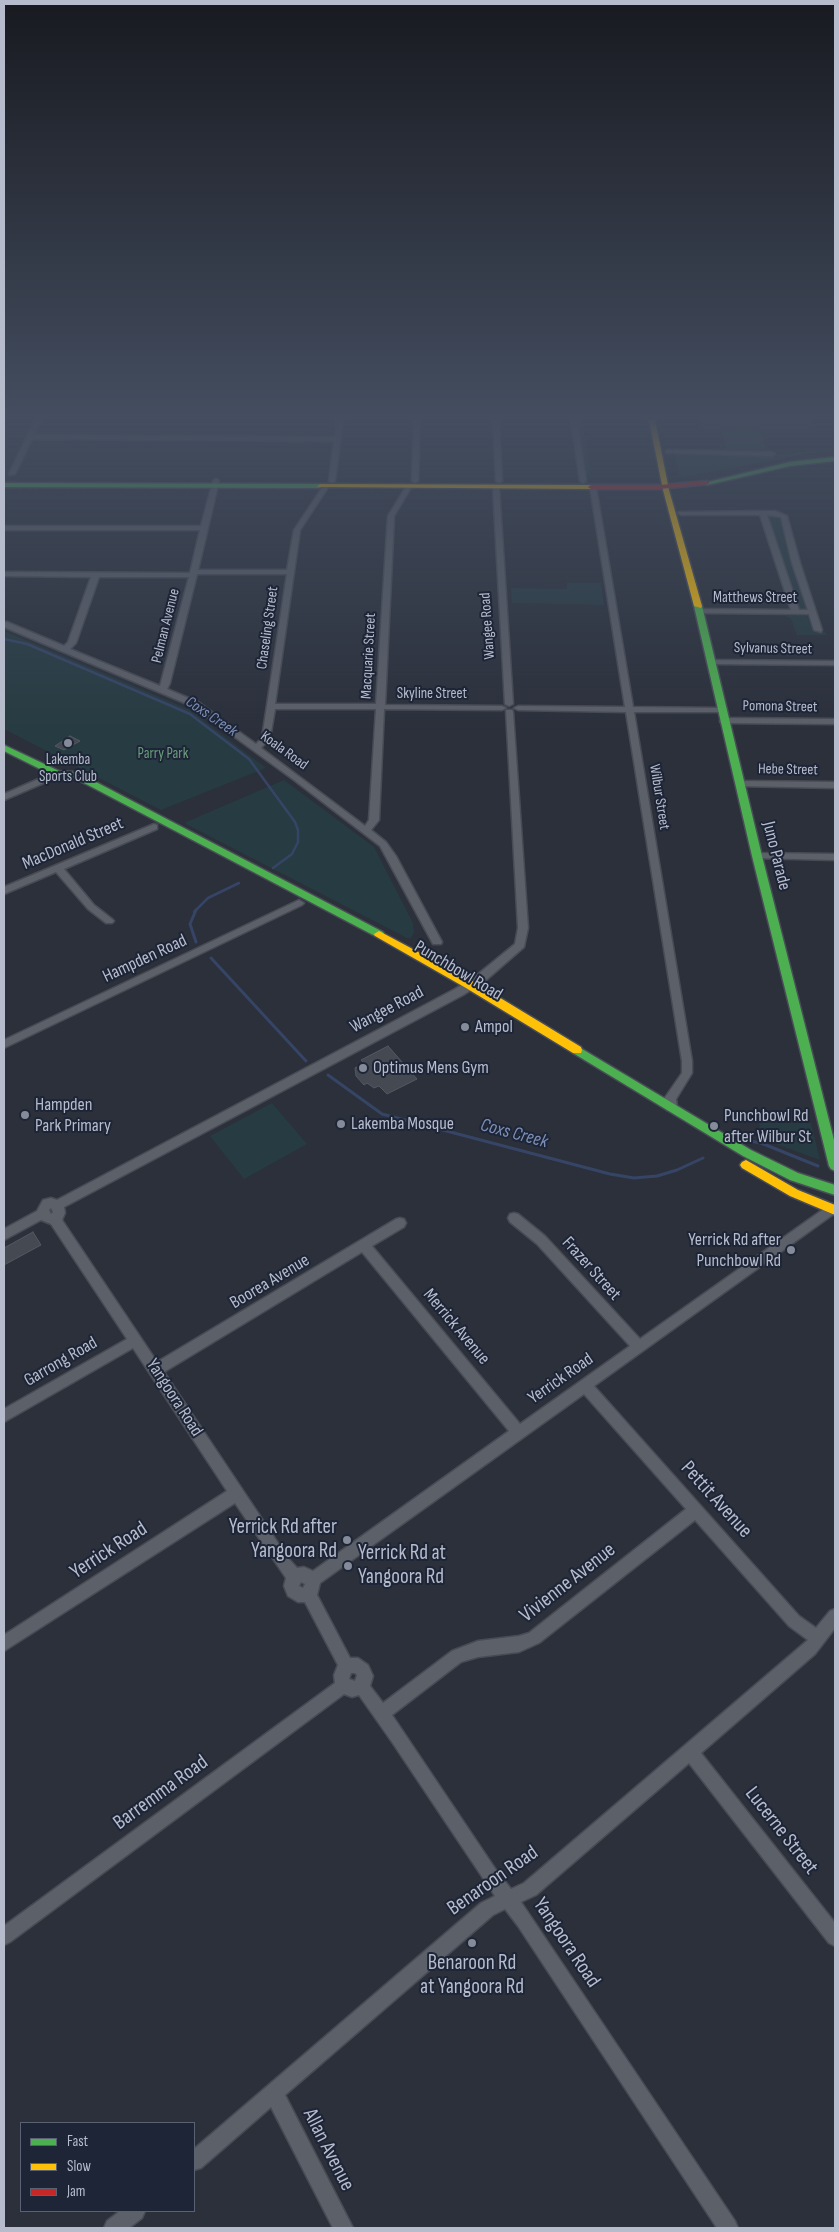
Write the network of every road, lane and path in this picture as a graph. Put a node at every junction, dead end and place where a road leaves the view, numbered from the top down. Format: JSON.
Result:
{"nodes":[{"id":1,"x":205,"y":524,"type":"edge"},
{"id":2,"x":300,"y":524,"type":"edge"},
{"id":3,"x":391,"y":524,"type":"edge"},
{"id":4,"x":500,"y":524,"type":"edge"},
{"id":5,"x":595,"y":524,"type":"edge"},
{"id":6,"x":678,"y":524,"type":"edge"},
{"id":7,"x":683,"y":524,"type":"edge"},
{"id":8,"x":767,"y":524,"type":"edge"},
{"id":9,"x":786,"y":524,"type":"edge"},
{"id":10,"x":4,"y":528,"type":"edge"},
{"id":11,"x":204,"y":528,"type":"junction"},
{"id":12,"x":684,"y":555,"type":"junction"},
{"id":13,"x":290,"y":572,"type":"junction"},
{"id":14,"x":4,"y":574,"type":"edge"},
{"id":15,"x":96,"y":574,"type":"junction"},
{"id":16,"x":193,"y":574,"type":"junction"},
{"id":17,"x":699,"y":611,"type":"junction"},
{"id":18,"x":796,"y":612,"type":"junction"},
{"id":19,"x":812,"y":612,"type":"junction"},
{"id":20,"x":4,"y":624,"type":"edge"},
{"id":21,"x":818,"y":630,"type":"dead end"},
{"id":22,"x":66,"y":650,"type":"junction"},
{"id":23,"x":711,"y":662,"type":"junction"},
{"id":24,"x":835,"y":664,"type":"edge"},
{"id":25,"x":162,"y":691,"type":"junction"},
{"id":26,"x":271,"y":706,"type":"junction"},
{"id":27,"x":380,"y":707,"type":"junction"},
{"id":28,"x":510,"y":708,"type":"junction"},
{"id":29,"x":629,"y":709,"type":"junction"},
{"id":30,"x":723,"y":715,"type":"junction"},
{"id":31,"x":835,"y":722,"type":"edge"},
{"id":32,"x":4,"y":748,"type":"edge"},
{"id":33,"x":256,"y":748,"type":"junction"},
{"id":34,"x":57,"y":774,"type":"junction"},
{"id":35,"x":740,"y":784,"type":"junction"},
{"id":36,"x":835,"y":785,"type":"edge"},
{"id":37,"x":4,"y":797,"type":"edge"},
{"id":38,"x":154,"y":827,"type":"junction"},
{"id":39,"x":367,"y":830,"type":"junction"},
{"id":40,"x":757,"y":856,"type":"junction"},
{"id":41,"x":835,"y":857,"type":"edge"},
{"id":42,"x":58,"y":868,"type":"junction"},
{"id":43,"x":4,"y":891,"type":"edge"},
{"id":44,"x":299,"y":903,"type":"junction"},
{"id":45,"x":109,"y":921,"type":"dead end"},
{"id":46,"x":437,"y":942,"type":"dead end"},
{"id":47,"x":470,"y":985,"type":"junction"},
{"id":48,"x":459,"y":992,"type":"junction"},
{"id":49,"x":4,"y":1044,"type":"edge"},
{"id":50,"x":671,"y":1107,"type":"junction"},
{"id":51,"x":835,"y":1166,"type":"edge"},
{"id":52,"x":835,"y":1190,"type":"edge"},
{"id":53,"x":58,"y":1205,"type":"junction"},
{"id":54,"x":834,"y":1207,"type":"edge"},
{"id":55,"x":42,"y":1214,"type":"junction"},
{"id":56,"x":54,"y":1218,"type":"junction"},
{"id":57,"x":514,"y":1218,"type":"dead end"},
{"id":58,"x":400,"y":1222,"type":"dead end"},
{"id":59,"x":4,"y":1234,"type":"edge"},
{"id":60,"x":364,"y":1246,"type":"junction"},
{"id":61,"x":136,"y":1340,"type":"junction"},
{"id":62,"x":639,"y":1347,"type":"junction"},
{"id":63,"x":156,"y":1370,"type":"junction"},
{"id":64,"x":585,"y":1385,"type":"junction"},
{"id":65,"x":4,"y":1416,"type":"edge"},
{"id":66,"x":519,"y":1433,"type":"junction"},
{"id":67,"x":237,"y":1493,"type":"junction"},
{"id":68,"x":696,"y":1510,"type":"junction"},
{"id":69,"x":310,"y":1587,"type":"junction"},
{"id":70,"x":835,"y":1616,"type":"edge"},
{"id":71,"x":819,"y":1638,"type":"junction"},
{"id":72,"x":4,"y":1644,"type":"edge"},
{"id":73,"x":347,"y":1667,"type":"junction"},
{"id":74,"x":344,"y":1685,"type":"junction"},
{"id":75,"x":361,"y":1686,"type":"junction"},
{"id":76,"x":381,"y":1714,"type":"junction"},
{"id":77,"x":690,"y":1752,"type":"junction"},
{"id":78,"x":509,"y":1900,"type":"junction"},
{"id":79,"x":4,"y":1936,"type":"edge"},
{"id":80,"x":835,"y":1937,"type":"edge"},
{"id":81,"x":274,"y":2092,"type":"junction"},
{"id":82,"x":195,"y":2160,"type":"edge"},
{"id":83,"x":134,"y":2212,"type":"edge"},
{"id":84,"x":114,"y":2228,"type":"edge"},
{"id":85,"x":343,"y":2228,"type":"edge"},
{"id":86,"x":728,"y":2228,"type":"edge"}],
"edges":[{"from":1,"to":11,"type":"street","name":"Pelman Avenue"},
{"from":2,"to":13,"type":"street","name":"Chaseling Street"},
{"from":3,"to":27,"type":"street","name":"Macquarie Street"},
{"from":4,"to":28,"type":"street","name":"Wangee Road"},
{"from":5,"to":29,"type":"street","name":"Wilbur Street"},
{"from":6,"to":12,"type":"main road","name":"Juno Parade"},
{"from":7,"to":12,"type":"main road","name":"Juno Parade"},
{"from":8,"to":18,"type":"street"},
{"from":9,"to":19,"type":"street"},
{"from":10,"to":11,"type":"street"},
{"from":11,"to":16,"type":"street","name":"Pelman Avenue"},
{"from":12,"to":17,"type":"main road","name":"Juno Parade"},
{"from":13,"to":16,"type":"street"},
{"from":13,"to":26,"type":"street","name":"Chaseling Street"},
{"from":14,"to":15,"type":"street"},
{"from":15,"to":16,"type":"street"},
{"from":15,"to":22,"type":"street"},
{"from":16,"to":25,"type":"street","name":"Pelman Avenue"},
{"from":17,"to":18,"type":"street","name":"Matthews Street"},
{"from":17,"to":23,"type":"main road","name":"Juno Parade"},
{"from":18,"to":19,"type":"street","name":"Matthews Street"},
{"from":19,"to":21,"type":"street"},
{"from":20,"to":22,"type":"street","name":"Koala Road"},
{"from":22,"to":25,"type":"street","name":"Koala Road"},
{"from":23,"to":24,"type":"street","name":"Sylvanus Street"},
{"from":23,"to":30,"type":"main road","name":"Juno Parade"},
{"from":25,"to":33,"type":"street","name":"Koala Road"},
{"from":26,"to":27,"type":"street","name":"Skyline Street"},
{"from":26,"to":33,"type":"street","name":"Chaseling Street"},
{"from":27,"to":28,"type":"street","name":"Skyline Street"},
{"from":27,"to":39,"type":"street","name":"Macquarie Street"},
{"from":28,"to":29,"type":"street","name":"Skyline Street"},
{"from":28,"to":47,"type":"street","name":"Wangee Road"},
{"from":29,"to":30,"type":"street","name":"Skyline Street"},
{"from":29,"to":50,"type":"street","name":"Wilbur Street"},
{"from":30,"to":31,"type":"street","name":"Pomona Street"},
{"from":30,"to":35,"type":"main road","name":"Juno Parade"},
{"from":32,"to":34,"type":"main road","name":"Punchbowl Road"},
{"from":33,"to":39,"type":"street","name":"Koala Road"},
{"from":34,"to":37,"type":"street"},
{"from":34,"to":38,"type":"main road","name":"Punchbowl Road"},
{"from":34,"to":47,"type":"main road","name":"Punchbowl Road"},
{"from":35,"to":36,"type":"street","name":"Hebe Street"},
{"from":35,"to":40,"type":"main road","name":"Juno Parade"},
{"from":38,"to":42,"type":"street","name":"MacDonald Street"},
{"from":38,"to":44,"type":"main road","name":"Punchbowl Road"},
{"from":39,"to":46,"type":"street","name":"Koala Road"},
{"from":40,"to":41,"type":"street"},
{"from":40,"to":51,"type":"main road","name":"Juno Parade"},
{"from":42,"to":43,"type":"street","name":"MacDonald Street"},
{"from":42,"to":45,"type":"street"},
{"from":44,"to":48,"type":"main road","name":"Punchbowl Road"},
{"from":44,"to":49,"type":"street","name":"Hampden Road"},
{"from":47,"to":48,"type":"street","name":"Wangee Road"},
{"from":47,"to":50,"type":"main road","name":"Punchbowl Road"},
{"from":48,"to":53,"type":"street","name":"Wangee Road"},
{"from":48,"to":54,"type":"main road","name":"Punchbowl Road"},
{"from":50,"to":52,"type":"main road","name":"Punchbowl Road"},
{"from":53,"to":55,"type":"street"},
{"from":53,"to":56,"type":"street"},
{"from":54,"to":62,"type":"street","name":"Yerrick Road"},
{"from":55,"to":56,"type":"street"},
{"from":55,"to":59,"type":"street"},
{"from":56,"to":61,"type":"street","name":"Yangoora Road"},
{"from":57,"to":62,"type":"street","name":"Frazer Street"},
{"from":58,"to":60,"type":"street","name":"Boorea Avenue"},
{"from":60,"to":63,"type":"street","name":"Boorea Avenue"},
{"from":60,"to":66,"type":"street","name":"Merrick Avenue"},
{"from":61,"to":63,"type":"street","name":"Yangoora Road"},
{"from":61,"to":65,"type":"street","name":"Garrong Road"},
{"from":62,"to":64,"type":"street","name":"Yerrick Road"},
{"from":63,"to":67,"type":"street","name":"Yangoora Road"},
{"from":64,"to":66,"type":"street","name":"Yerrick Road"},
{"from":64,"to":68,"type":"street","name":"Pettit Avenue"},
{"from":66,"to":69,"type":"street","name":"Yerrick Road"},
{"from":67,"to":69,"type":"street","name":"Yangoora Road"},
{"from":67,"to":72,"type":"street","name":"Yerrick Road"},
{"from":68,"to":71,"type":"street","name":"Pettit Avenue"},
{"from":68,"to":76,"type":"street","name":"Vivienne Avenue"},
{"from":69,"to":73,"type":"street"},
{"from":70,"to":71,"type":"street","name":"Benaroon Road"},
{"from":71,"to":77,"type":"street","name":"Benaroon Road"},
{"from":73,"to":74,"type":"street"},
{"from":73,"to":75,"type":"street","name":"Yangoora Road"},
{"from":74,"to":75,"type":"street"},
{"from":74,"to":79,"type":"street","name":"Barremma Road"},
{"from":75,"to":76,"type":"street","name":"Yangoora Road"},
{"from":76,"to":78,"type":"street","name":"Yangoora Road"},
{"from":77,"to":78,"type":"street","name":"Benaroon Road"},
{"from":77,"to":80,"type":"street","name":"Lucerne Street"},
{"from":78,"to":81,"type":"street","name":"Benaroon Road"},
{"from":78,"to":86,"type":"street","name":"Yangoora Road"},
{"from":81,"to":82,"type":"street","name":"Benaroon Road"},
{"from":81,"to":85,"type":"street","name":"Allan Avenue"},
{"from":83,"to":84,"type":"street"}]}
